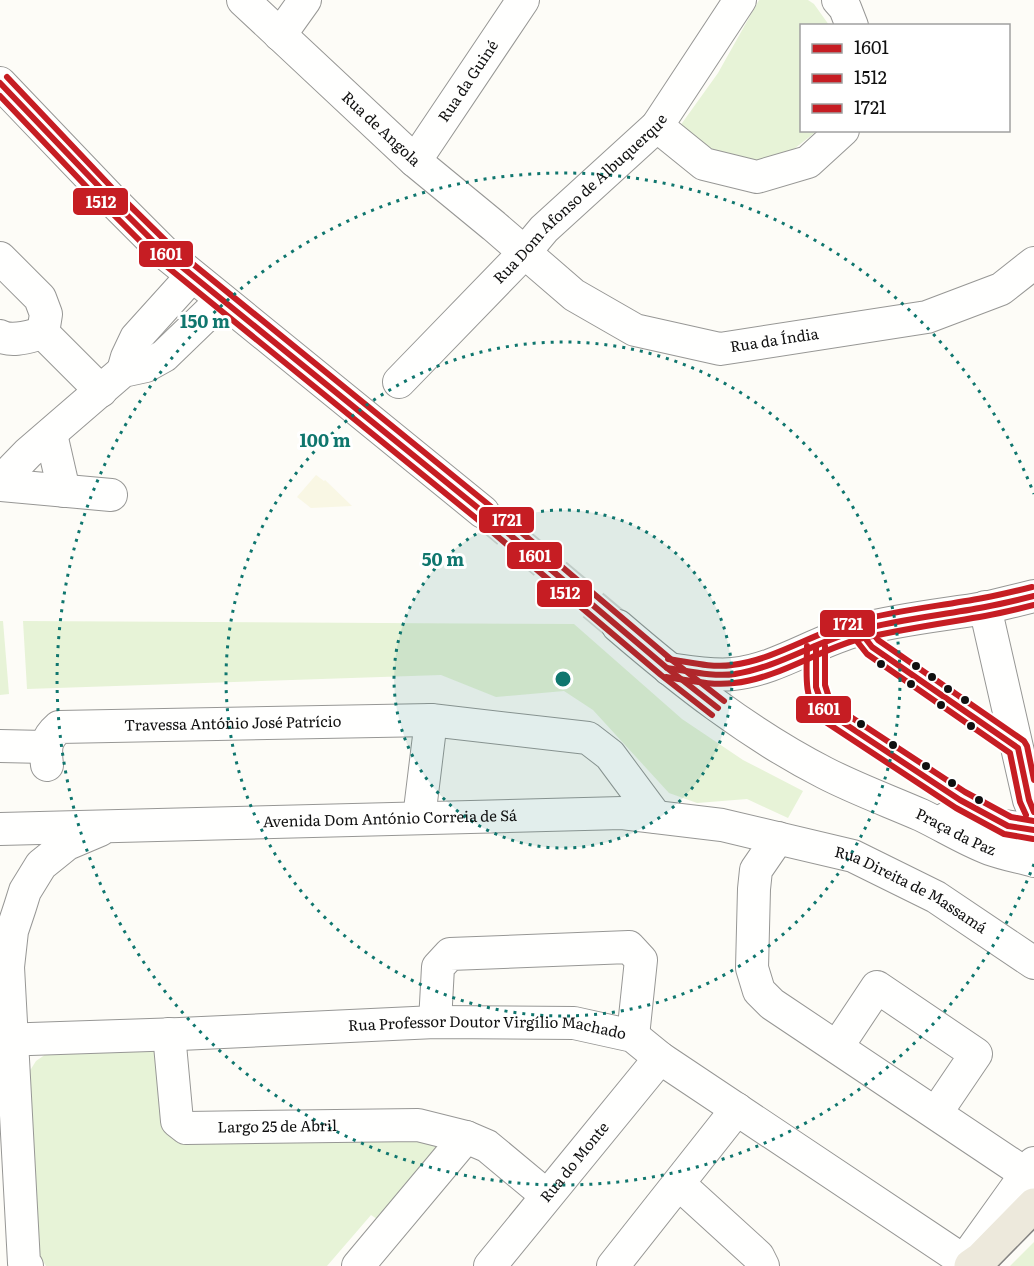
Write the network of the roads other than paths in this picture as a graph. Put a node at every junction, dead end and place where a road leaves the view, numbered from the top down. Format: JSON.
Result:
{"nodes":[{"id":1,"x":243,"y":0,"type":"edge"},
{"id":2,"x":305,"y":0,"type":"edge"},
{"id":3,"x":523,"y":0,"type":"edge"},
{"id":4,"x":740,"y":0,"type":"edge"},
{"id":5,"x":838,"y":0,"type":"edge"},
{"id":6,"x":851,"y":24,"type":"edge"},
{"id":7,"x":280,"y":35,"type":"junction"},
{"id":8,"x":0,"y":83,"type":"edge"},
{"id":9,"x":657,"y":126,"type":"junction"},
{"id":10,"x":841,"y":132,"type":"edge"},
{"id":11,"x":415,"y":161,"type":"junction"},
{"id":12,"x":524,"y":253,"type":"junction"},
{"id":13,"x":0,"y":258,"type":"edge"},
{"id":14,"x":1034,"y":263,"type":"edge"},
{"id":15,"x":192,"y":276,"type":"junction"},
{"id":16,"x":222,"y":300,"type":"junction"},
{"id":17,"x":43,"y":333,"type":"junction"},
{"id":18,"x":0,"y":336,"type":"edge"},
{"id":19,"x":112,"y":381,"type":"junction"},
{"id":20,"x":399,"y":382,"type":"dead end"},
{"id":21,"x":51,"y":434,"type":"junction"},
{"id":22,"x":0,"y":484,"type":"edge"},
{"id":23,"x":64,"y":491,"type":"junction"},
{"id":24,"x":111,"y":495,"type":"dead end"},
{"id":25,"x":483,"y":512,"type":"tunnel mouth"},
{"id":26,"x":1034,"y":596,"type":"edge"},
{"id":27,"x":985,"y":608,"type":"junction"},
{"id":28,"x":618,"y":626,"type":"tunnel mouth"},
{"id":29,"x":667,"y":668,"type":"junction"},
{"id":30,"x":431,"y":720,"type":"junction"},
{"id":31,"x":0,"y":746,"type":"edge"},
{"id":32,"x":1034,"y":812,"type":"edge"},
{"id":33,"x":920,"y":815,"type":"junction"},
{"id":34,"x":656,"y":817,"type":"junction"},
{"id":35,"x":419,"y":818,"type":"junction"},
{"id":36,"x":112,"y":825,"type":"junction"},
{"id":37,"x":0,"y":829,"type":"edge"},
{"id":38,"x":1034,"y":830,"type":"edge"},
{"id":39,"x":778,"y":838,"type":"junction"},
{"id":40,"x":1034,"y":861,"type":"edge"},
{"id":41,"x":936,"y":897,"type":"junction"},
{"id":42,"x":0,"y":936,"type":"edge"},
{"id":43,"x":1034,"y":939,"type":"edge"},
{"id":44,"x":1034,"y":963,"type":"edge"},
{"id":45,"x":8,"y":967,"type":"junction"},
{"id":46,"x":435,"y":1022,"type":"junction"},
{"id":47,"x":169,"y":1034,"type":"junction"},
{"id":48,"x":633,"y":1036,"type":"junction"},
{"id":49,"x":6,"y":1040,"type":"edge"},
{"id":50,"x":837,"y":1047,"type":"junction"},
{"id":51,"x":660,"y":1058,"type":"junction"},
{"id":52,"x":737,"y":1109,"type":"junction"},
{"id":53,"x":936,"y":1113,"type":"junction"},
{"id":54,"x":466,"y":1137,"type":"junction"},
{"id":55,"x":1030,"y":1168,"type":"edge"},
{"id":56,"x":10,"y":1178,"type":"edge"},
{"id":57,"x":679,"y":1184,"type":"junction"},
{"id":58,"x":546,"y":1195,"type":"junction"},
{"id":59,"x":1034,"y":1205,"type":"edge"},
{"id":60,"x":17,"y":1262,"type":"edge"},
{"id":61,"x":965,"y":1264,"type":"edge"},
{"id":62,"x":358,"y":1266,"type":"edge"},
{"id":63,"x":489,"y":1266,"type":"edge"},
{"id":64,"x":613,"y":1266,"type":"edge"},
{"id":65,"x":763,"y":1266,"type":"edge"}],
"edges":[{"from":1,"to":7,"type":"street","name":"Rua de Angola"},
{"from":2,"to":7,"type":"street"},
{"from":3,"to":11,"type":"street","name":"Rua da Guiné"},
{"from":4,"to":9,"type":"street","name":"Rua Dom Afonso de Albuquerque"},
{"from":5,"to":6,"type":"street"},
{"from":7,"to":11,"type":"street","name":"Rua de Angola"},
{"from":8,"to":15,"type":"street"},
{"from":9,"to":10,"type":"street"},
{"from":9,"to":12,"type":"street","name":"Rua Dom Afonso de Albuquerque"},
{"from":11,"to":12,"type":"street","name":"Rua de Angola"},
{"from":12,"to":14,"type":"street","name":"Rua da Índia"},
{"from":12,"to":20,"type":"street","name":"Rua Dom Afonso de Albuquerque"},
{"from":13,"to":17,"type":"street"},
{"from":15,"to":16,"type":"street"},
{"from":15,"to":19,"type":"street"},
{"from":16,"to":19,"type":"street"},
{"from":16,"to":25,"type":"street"},
{"from":17,"to":18,"type":"street"},
{"from":17,"to":19,"type":"street"},
{"from":19,"to":21,"type":"street"},
{"from":21,"to":22,"type":"street"},
{"from":21,"to":23,"type":"street"},
{"from":22,"to":23,"type":"street"},
{"from":23,"to":24,"type":"street"},
{"from":26,"to":27,"type":"street"},
{"from":27,"to":29,"type":"street"},
{"from":27,"to":32,"type":"street"},
{"from":28,"to":29,"type":"street"},
{"from":29,"to":33,"type":"street"},
{"from":30,"to":31,"type":"street","name":"Travessa António José Patrício"},
{"from":30,"to":34,"type":"street","name":"Travessa António José Patrício"},
{"from":30,"to":35,"type":"street"},
{"from":33,"to":38,"type":"street","name":"Praça da Paz"},
{"from":33,"to":40,"type":"street","name":"Praça da Paz"},
{"from":34,"to":35,"type":"street","name":"Avenida Dom António Correia de Sá"},
{"from":34,"to":39,"type":"street","name":"Avenida Dom António Correia de Sá"},
{"from":35,"to":36,"type":"street","name":"Avenida Dom António Correia de Sá"},
{"from":36,"to":37,"type":"street","name":"Avenida Dom António Correia de Sá"},
{"from":36,"to":45,"type":"street"},
{"from":39,"to":41,"type":"street","name":"Rua Direita de Massamá"},
{"from":39,"to":50,"type":"street"},
{"from":41,"to":43,"type":"street"},
{"from":41,"to":44,"type":"street","name":"Rua Direita de Massamá"},
{"from":42,"to":45,"type":"street"},
{"from":45,"to":49,"type":"street"},
{"from":46,"to":47,"type":"street","name":"Rua Professor Doutor Virgílio Machado"},
{"from":46,"to":48,"type":"street","name":"Rua Professor Doutor Virgílio Machado"},
{"from":46,"to":48,"type":"street"},
{"from":47,"to":49,"type":"street","name":"Rua Professor Doutor Virgílio Machado"},
{"from":47,"to":54,"type":"street","name":"Largo 25 de Abril"},
{"from":48,"to":51,"type":"street","name":"Rua Professor Doutor Virgílio Machado"},
{"from":49,"to":56,"type":"street"},
{"from":50,"to":53,"type":"street"},
{"from":50,"to":53,"type":"street"},
{"from":51,"to":52,"type":"street","name":"Rua Professor Doutor Virgílio Machado"},
{"from":51,"to":58,"type":"street","name":"Rua do Monte"},
{"from":52,"to":57,"type":"street"},
{"from":52,"to":61,"type":"street","name":"Rua Professor Doutor Virgílio Machado"},
{"from":53,"to":55,"type":"street"},
{"from":54,"to":58,"type":"street","name":"Largo 25 de Abril"},
{"from":54,"to":62,"type":"street"},
{"from":55,"to":61,"type":"street"},
{"from":56,"to":60,"type":"street"},
{"from":57,"to":64,"type":"street"},
{"from":57,"to":65,"type":"street"},
{"from":58,"to":63,"type":"street","name":"Rua do Monte"},
{"from":59,"to":61,"type":"main road"}]}
